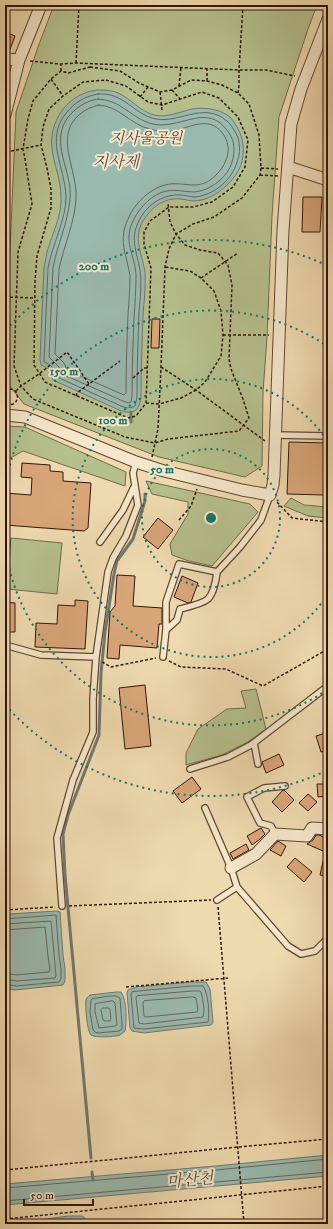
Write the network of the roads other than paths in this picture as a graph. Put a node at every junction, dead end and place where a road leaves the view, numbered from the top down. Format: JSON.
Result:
{"nodes":[{"id":1,"x":41,"y":5,"type":"edge"},
{"id":2,"x":328,"y":19,"type":"edge"},
{"id":3,"x":5,"y":60,"type":"edge"},
{"id":4,"x":18,"y":60,"type":"junction"},
{"id":5,"x":5,"y":115,"type":"edge"},
{"id":6,"x":283,"y":168,"type":"junction"},
{"id":7,"x":328,"y":180,"type":"edge"},
{"id":8,"x":5,"y":415,"type":"edge"},
{"id":9,"x":328,"y":436,"type":"edge"},
{"id":10,"x":270,"y":438,"type":"junction"},
{"id":11,"x":136,"y":462,"type":"junction"},
{"id":12,"x":134,"y":487,"type":"junction"},
{"id":13,"x":270,"y":495,"type":"junction"},
{"id":14,"x":100,"y":542,"type":"dead end"},
{"id":15,"x":217,"y":572,"type":"junction"},
{"id":16,"x":166,"y":630,"type":"junction"},
{"id":17,"x":5,"y":645,"type":"edge"},
{"id":18,"x":96,"y":657,"type":"junction"},
{"id":19,"x":163,"y":657,"type":"road end"},
{"id":20,"x":328,"y":686,"type":"edge"},
{"id":21,"x":254,"y":743,"type":"junction"},
{"id":22,"x":258,"y":764,"type":"dead end"},
{"id":23,"x":190,"y":769,"type":"dead end"},
{"id":24,"x":284,"y":786,"type":"dead end"},
{"id":25,"x":205,"y":808,"type":"dead end"},
{"id":26,"x":328,"y":829,"type":"edge"},
{"id":27,"x":275,"y":834,"type":"junction"},
{"id":28,"x":231,"y":868,"type":"junction"},
{"id":29,"x":237,"y":887,"type":"junction"},
{"id":30,"x":217,"y":900,"type":"road end"},
{"id":31,"x":62,"y":906,"type":"road end"},
{"id":32,"x":328,"y":938,"type":"edge"}],
"edges":[{"from":1,"to":4,"type":"street"},
{"from":2,"to":6,"type":"street"},
{"from":3,"to":4,"type":"street"},
{"from":4,"to":5,"type":"street"},
{"from":6,"to":7,"type":"street"},
{"from":6,"to":10,"type":"street"},
{"from":8,"to":11,"type":"street"},
{"from":9,"to":10,"type":"lane"},
{"from":10,"to":13,"type":"street"},
{"from":11,"to":12,"type":"lane"},
{"from":11,"to":13,"type":"street"},
{"from":12,"to":14,"type":"lane"},
{"from":12,"to":18,"type":"lane"},
{"from":13,"to":15,"type":"lane"},
{"from":15,"to":16,"type":"lane"},
{"from":15,"to":16,"type":"lane"},
{"from":16,"to":19,"type":"lane"},
{"from":17,"to":18,"type":"lane"},
{"from":18,"to":31,"type":"lane"},
{"from":20,"to":21,"type":"lane"},
{"from":21,"to":22,"type":"lane"},
{"from":21,"to":23,"type":"lane"},
{"from":24,"to":27,"type":"lane"},
{"from":25,"to":28,"type":"lane"},
{"from":26,"to":27,"type":"street"},
{"from":27,"to":28,"type":"street"},
{"from":28,"to":29,"type":"lane"},
{"from":29,"to":30,"type":"lane"},
{"from":29,"to":32,"type":"lane"}]}
